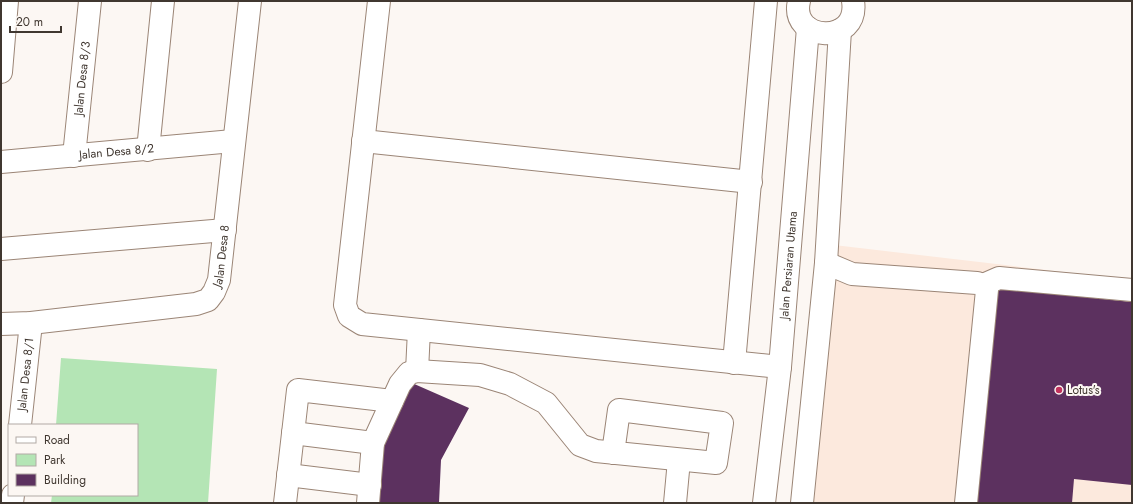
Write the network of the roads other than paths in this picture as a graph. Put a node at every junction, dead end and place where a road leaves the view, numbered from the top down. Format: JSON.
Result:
{"nodes":[{"id":1,"x":7,"y":1,"type":"edge"},
{"id":2,"x":90,"y":1,"type":"edge"},
{"id":3,"x":163,"y":1,"type":"edge"},
{"id":4,"x":250,"y":1,"type":"edge"},
{"id":5,"x":379,"y":1,"type":"edge"},
{"id":6,"x":768,"y":1,"type":"edge"},
{"id":7,"x":852,"y":1,"type":"edge"},
{"id":8,"x":798,"y":3,"type":"edge"},
{"id":9,"x":808,"y":28,"type":"junction"},
{"id":10,"x":840,"y":30,"type":"junction"},
{"id":11,"x":1,"y":72,"type":"edge"},
{"id":12,"x":233,"y":141,"type":"junction"},
{"id":13,"x":363,"y":141,"type":"junction"},
{"id":14,"x":148,"y":150,"type":"junction"},
{"id":15,"x":74,"y":156,"type":"junction"},
{"id":16,"x":1,"y":162,"type":"edge"},
{"id":17,"x":751,"y":182,"type":"junction"},
{"id":18,"x":225,"y":230,"type":"junction"},
{"id":19,"x":1,"y":249,"type":"edge"},
{"id":20,"x":826,"y":263,"type":"junction"},
{"id":21,"x":983,"y":285,"type":"junction"},
{"id":22,"x":1132,"y":290,"type":"edge"},
{"id":23,"x":31,"y":323,"type":"junction"},
{"id":24,"x":1,"y":324,"type":"edge"},
{"id":25,"x":419,"y":330,"type":"junction"},
{"id":26,"x":734,"y":363,"type":"junction"},
{"id":27,"x":780,"y":367,"type":"junction"},
{"id":28,"x":417,"y":371,"type":"junction"},
{"id":29,"x":392,"y":401,"type":"junction"},
{"id":30,"x":20,"y":424,"type":"edge"},
{"id":31,"x":293,"y":433,"type":"junction"},
{"id":32,"x":373,"y":443,"type":"junction"},
{"id":33,"x":613,"y":453,"type":"junction"},
{"id":34,"x":679,"y":460,"type":"junction"},
{"id":35,"x":288,"y":475,"type":"junction"},
{"id":36,"x":369,"y":494,"type":"edge"},
{"id":37,"x":762,"y":501,"type":"edge"},
{"id":38,"x":285,"y":503,"type":"edge"},
{"id":39,"x":679,"y":503,"type":"edge"},
{"id":40,"x":802,"y":503,"type":"edge"},
{"id":41,"x":966,"y":503,"type":"edge"}],
"edges":[{"from":1,"to":11,"type":"street"},
{"from":2,"to":15,"type":"street","name":"Jalan Desa 8/3"},
{"from":3,"to":14,"type":"street"},
{"from":4,"to":12,"type":"street","name":"Jalan Desa 8"},
{"from":5,"to":13,"type":"street"},
{"from":6,"to":8,"type":"street"},
{"from":6,"to":17,"type":"street"},
{"from":7,"to":10,"type":"street"},
{"from":8,"to":9,"type":"street"},
{"from":9,"to":10,"type":"street"},
{"from":9,"to":27,"type":"street","name":"Jalan Persiaran Utama"},
{"from":10,"to":20,"type":"street"},
{"from":12,"to":14,"type":"street","name":"Jalan Desa 8/2"},
{"from":12,"to":18,"type":"street","name":"Jalan Desa 8"},
{"from":13,"to":17,"type":"street"},
{"from":13,"to":25,"type":"street"},
{"from":14,"to":15,"type":"street","name":"Jalan Desa 8/2"},
{"from":15,"to":16,"type":"street","name":"Jalan Desa 8/2"},
{"from":17,"to":26,"type":"street"},
{"from":18,"to":19,"type":"street"},
{"from":18,"to":23,"type":"street","name":"Jalan Desa 8"},
{"from":20,"to":21,"type":"street"},
{"from":20,"to":40,"type":"street"},
{"from":21,"to":22,"type":"street"},
{"from":21,"to":41,"type":"street"},
{"from":23,"to":24,"type":"street","name":"Jalan Desa 8"},
{"from":23,"to":30,"type":"street","name":"Jalan Desa 8/1"},
{"from":25,"to":26,"type":"street"},
{"from":25,"to":28,"type":"street"},
{"from":26,"to":27,"type":"street"},
{"from":27,"to":37,"type":"street","name":"Jalan Persiaran Utama"},
{"from":28,"to":29,"type":"street"},
{"from":28,"to":33,"type":"street"},
{"from":29,"to":31,"type":"street"},
{"from":29,"to":32,"type":"street"},
{"from":31,"to":32,"type":"street"},
{"from":31,"to":35,"type":"street"},
{"from":32,"to":36,"type":"street"},
{"from":33,"to":34,"type":"street"},
{"from":33,"to":34,"type":"street"},
{"from":34,"to":39,"type":"street"},
{"from":35,"to":36,"type":"street"},
{"from":35,"to":38,"type":"street"}]}
